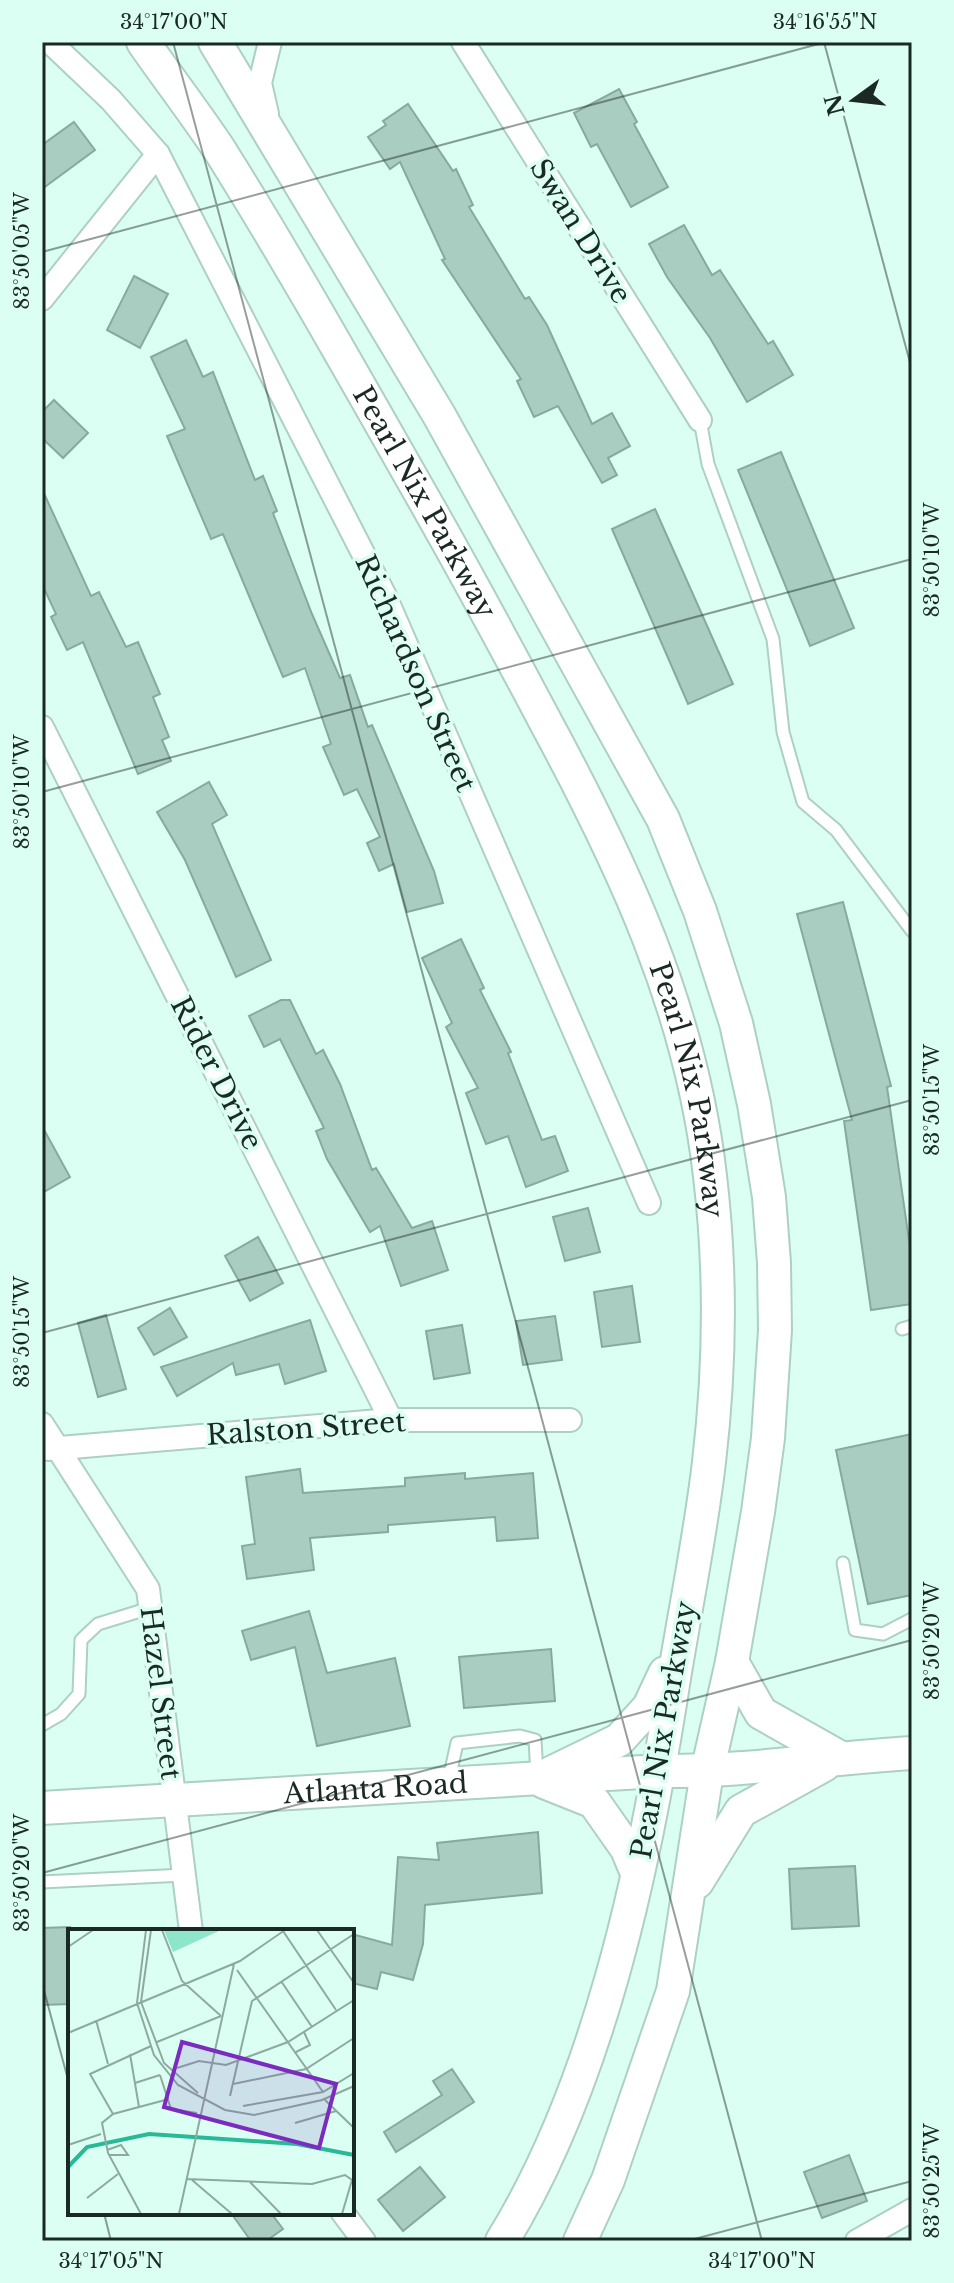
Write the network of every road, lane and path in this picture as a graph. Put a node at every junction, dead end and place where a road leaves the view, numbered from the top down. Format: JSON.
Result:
{"nodes":[{"id":1,"x":50,"y":42,"type":"edge"},
{"id":2,"x":143,"y":42,"type":"edge"},
{"id":3,"x":215,"y":42,"type":"edge"},
{"id":4,"x":270,"y":42,"type":"edge"},
{"id":5,"x":463,"y":42,"type":"edge"},
{"id":6,"x":272,"y":135,"type":"junction"},
{"id":7,"x":158,"y":154,"type":"junction"},
{"id":8,"x":42,"y":299,"type":"edge"},
{"id":9,"x":700,"y":420,"type":"joint"},
{"id":10,"x":42,"y":727,"type":"edge"},
{"id":11,"x":912,"y":931,"type":"edge"},
{"id":12,"x":649,"y":1203,"type":"dead end"},
{"id":13,"x":391,"y":1420,"type":"junction"},
{"id":14,"x":570,"y":1420,"type":"dead end"},
{"id":15,"x":42,"y":1424,"type":"edge"},
{"id":16,"x":51,"y":1449,"type":"edge"},
{"id":17,"x":843,"y":1563,"type":"dead end"},
{"id":18,"x":150,"y":1608,"type":"junction"},
{"id":19,"x":912,"y":1619,"type":"edge"},
{"id":20,"x":679,"y":1642,"type":"junction"},
{"id":21,"x":732,"y":1662,"type":"junction"},
{"id":22,"x":42,"y":1725,"type":"edge"},
{"id":23,"x":912,"y":1753,"type":"edge"},
{"id":24,"x":839,"y":1757,"type":"junction"},
{"id":25,"x":659,"y":1771,"type":"junction"},
{"id":26,"x":707,"y":1772,"type":"junction"},
{"id":27,"x":537,"y":1779,"type":"junction"},
{"id":28,"x":448,"y":1784,"type":"junction"},
{"id":29,"x":175,"y":1802,"type":"junction"},
{"id":30,"x":42,"y":1808,"type":"edge"},
{"id":31,"x":637,"y":1873,"type":"junction"},
{"id":32,"x":184,"y":1875,"type":"junction"},
{"id":33,"x":42,"y":1882,"type":"edge"},
{"id":34,"x":689,"y":1894,"type":"junction"},
{"id":35,"x":191,"y":1929,"type":"edge"},
{"id":36,"x":912,"y":2210,"type":"edge"},
{"id":37,"x":344,"y":2215,"type":"edge"},
{"id":38,"x":364,"y":2241,"type":"edge"},
{"id":39,"x":502,"y":2241,"type":"edge"},
{"id":40,"x":580,"y":2241,"type":"edge"},
{"id":41,"x":857,"y":2241,"type":"edge"}],
"edges":[{"from":1,"to":7,"type":"street","name":"Richardson Street"},
{"from":2,"to":20,"type":"main road","name":"Pearl Nix Parkway"},
{"from":3,"to":6,"type":"main road","name":"Pearl Nix Parkway"},
{"from":4,"to":6,"type":"street"},
{"from":5,"to":9,"type":"street","name":"Swan Drive"},
{"from":6,"to":21,"type":"main road","name":"Pearl Nix Parkway"},
{"from":7,"to":8,"type":"street"},
{"from":7,"to":12,"type":"street","name":"Richardson Street"},
{"from":9,"to":11,"type":"lane"},
{"from":10,"to":13,"type":"street","name":"Rider Drive"},
{"from":13,"to":14,"type":"street","name":"Ralston Street"},
{"from":13,"to":16,"type":"street","name":"Ralston Street"},
{"from":15,"to":16,"type":"street","name":"Hazel Street"},
{"from":16,"to":18,"type":"street","name":"Hazel Street"},
{"from":17,"to":19,"type":"lane"},
{"from":18,"to":22,"type":"lane"},
{"from":18,"to":29,"type":"street","name":"Hazel Street"},
{"from":20,"to":25,"type":"main road","name":"Pearl Nix Parkway"},
{"from":20,"to":27,"type":"main road"},
{"from":21,"to":24,"type":"main road"},
{"from":21,"to":26,"type":"main road","name":"Pearl Nix Parkway"},
{"from":23,"to":24,"type":"main road","name":"Atlanta Road"},
{"from":24,"to":26,"type":"main road","name":"Atlanta Road"},
{"from":24,"to":34,"type":"main road"},
{"from":25,"to":26,"type":"main road","name":"Atlanta Road"},
{"from":25,"to":27,"type":"main road","name":"Atlanta Road"},
{"from":25,"to":31,"type":"main road","name":"Pearl Nix Parkway"},
{"from":26,"to":34,"type":"main road","name":"Pearl Nix Parkway"},
{"from":27,"to":28,"type":"main road","name":"Atlanta Road"},
{"from":27,"to":28,"type":"lane"},
{"from":27,"to":31,"type":"main road"},
{"from":28,"to":29,"type":"main road","name":"Atlanta Road"},
{"from":29,"to":30,"type":"main road","name":"Atlanta Road"},
{"from":29,"to":32,"type":"street","name":"Hazel Street"},
{"from":31,"to":39,"type":"main road","name":"Pearl Nix Parkway"},
{"from":32,"to":33,"type":"lane"},
{"from":32,"to":35,"type":"street","name":"Hazel Street"},
{"from":34,"to":40,"type":"main road","name":"Pearl Nix Parkway"},
{"from":36,"to":41,"type":"street"},
{"from":37,"to":38,"type":"street"}]}
